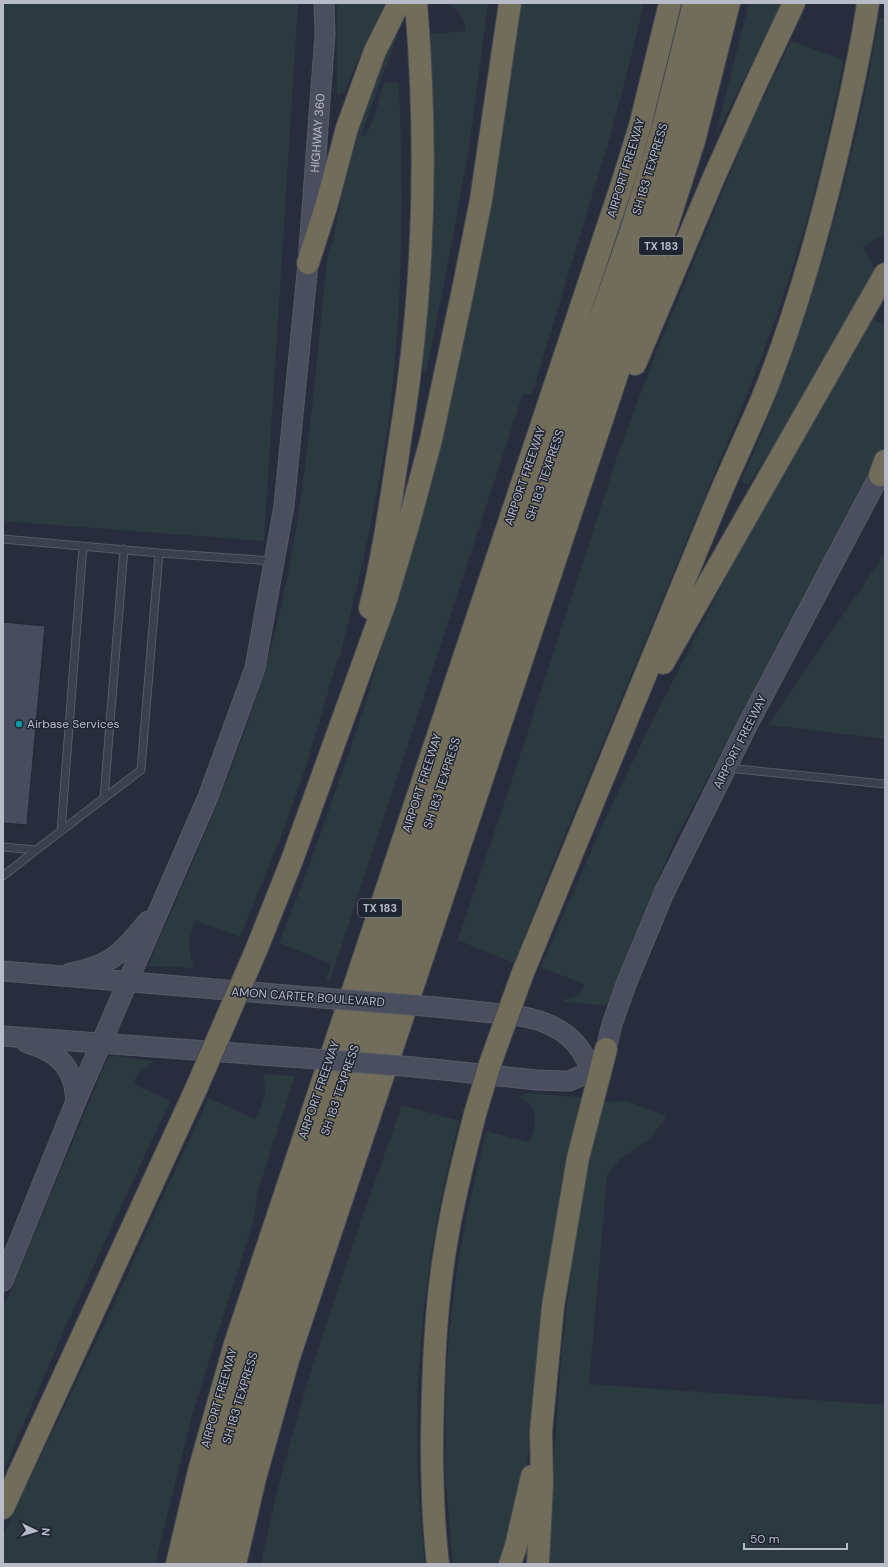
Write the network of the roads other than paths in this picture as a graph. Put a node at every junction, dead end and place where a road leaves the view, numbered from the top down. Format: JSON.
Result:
{"nodes":[{"id":1,"x":324,"y":3,"type":"edge"},
{"id":2,"x":399,"y":3,"type":"edge"},
{"id":3,"x":416,"y":3,"type":"edge"},
{"id":4,"x":510,"y":3,"type":"edge"},
{"id":5,"x":666,"y":3,"type":"edge"},
{"id":6,"x":670,"y":3,"type":"edge"},
{"id":7,"x":694,"y":3,"type":"edge"},
{"id":8,"x":711,"y":3,"type":"edge"},
{"id":9,"x":729,"y":3,"type":"edge"},
{"id":10,"x":794,"y":3,"type":"edge"},
{"id":11,"x":867,"y":12,"type":"edge"},
{"id":12,"x":664,"y":32,"type":"junction"},
{"id":13,"x":308,"y":263,"type":"junction"},
{"id":14,"x":884,"y":276,"type":"edge"},
{"id":15,"x":883,"y":467,"type":"edge"},
{"id":16,"x":581,"y":485,"type":"junction"},
{"id":17,"x":3,"y":539,"type":"edge"},
{"id":18,"x":83,"y":546,"type":"junction"},
{"id":19,"x":124,"y":549,"type":"junction"},
{"id":20,"x":159,"y":552,"type":"junction"},
{"id":21,"x":274,"y":561,"type":"junction"},
{"id":22,"x":627,"y":722,"type":"junction"},
{"id":23,"x":727,"y":767,"type":"junction"},
{"id":24,"x":324,"y":773,"type":"junction"},
{"id":25,"x":885,"y":784,"type":"edge"},
{"id":26,"x":104,"y":798,"type":"junction"},
{"id":27,"x":61,"y":831,"type":"junction"},
{"id":28,"x":3,"y":847,"type":"edge"},
{"id":29,"x":36,"y":850,"type":"junction"},
{"id":30,"x":3,"y":876,"type":"edge"},
{"id":31,"x":161,"y":906,"type":"junction"},
{"id":32,"x":3,"y":971,"type":"edge"},
{"id":33,"x":48,"y":976,"type":"junction"},
{"id":34,"x":127,"y":983,"type":"junction"},
{"id":35,"x":5,"y":1037,"type":"edge"},
{"id":36,"x":101,"y":1042,"type":"junction"},
{"id":37,"x":606,"y":1049,"type":"junction"},
{"id":38,"x":590,"y":1070,"type":"junction"},
{"id":39,"x":594,"y":1091,"type":"junction"},
{"id":40,"x":76,"y":1101,"type":"junction"},
{"id":41,"x":3,"y":1281,"type":"edge"},
{"id":42,"x":541,"y":1431,"type":"junction"},
{"id":43,"x":3,"y":1508,"type":"edge"},
{"id":44,"x":177,"y":1564,"type":"edge"},
{"id":45,"x":197,"y":1564,"type":"edge"},
{"id":46,"x":216,"y":1564,"type":"edge"},
{"id":47,"x":236,"y":1564,"type":"edge"},
{"id":48,"x":438,"y":1564,"type":"edge"},
{"id":49,"x":510,"y":1564,"type":"edge"},
{"id":50,"x":538,"y":1564,"type":"edge"}],
"edges":[{"from":1,"to":13,"type":"main road","name":"HIGHWAY 360"},
{"from":2,"to":13,"type":"highway"},
{"from":3,"to":24,"type":"highway"},
{"from":4,"to":24,"type":"highway"},
{"from":5,"to":12,"type":"highway"},
{"from":6,"to":12,"type":"highway","name":"AIRPORT FREEWAY","number":"TX 183"},
{"from":7,"to":45,"type":"highway","name":"SH 183 TEXPRESS"},
{"from":8,"to":46,"type":"highway","name":"SH 183 TEXPRESS"},
{"from":9,"to":16,"type":"highway","number":"TX 183"},
{"from":10,"to":16,"type":"highway"},
{"from":11,"to":22,"type":"highway"},
{"from":12,"to":44,"type":"highway","name":"AIRPORT FREEWAY","number":"TX 183"},
{"from":13,"to":21,"type":"main road"},
{"from":14,"to":22,"type":"highway"},
{"from":15,"to":23,"type":"main road","name":"AIRPORT FREEWAY"},
{"from":16,"to":47,"type":"highway","number":"TX 183"},
{"from":17,"to":18,"type":"lane"},
{"from":18,"to":19,"type":"lane"},
{"from":18,"to":27,"type":"lane"},
{"from":19,"to":20,"type":"lane"},
{"from":19,"to":26,"type":"lane"},
{"from":20,"to":21,"type":"lane"},
{"from":20,"to":26,"type":"lane"},
{"from":21,"to":31,"type":"main road"},
{"from":22,"to":48,"type":"highway","bridge":true},
{"from":23,"to":25,"type":"lane"},
{"from":23,"to":37,"type":"main road","name":"AIRPORT FREEWAY"},
{"from":24,"to":43,"type":"highway","bridge":true},
{"from":26,"to":27,"type":"lane"},
{"from":27,"to":29,"type":"lane"},
{"from":28,"to":29,"type":"lane"},
{"from":29,"to":30,"type":"lane"},
{"from":31,"to":33,"type":"main road"},
{"from":31,"to":34,"type":"main road"},
{"from":32,"to":33,"type":"main road","name":"AMON CARTER BOULEVARD"},
{"from":33,"to":34,"type":"main road","name":"AMON CARTER BOULEVARD"},
{"from":34,"to":36,"type":"main road"},
{"from":34,"to":38,"type":"main road","name":"AMON CARTER BOULEVARD","bridge":true},
{"from":35,"to":36,"type":"main road"},
{"from":35,"to":40,"type":"main road"},
{"from":36,"to":38,"type":"main road","bridge":true},
{"from":36,"to":40,"type":"main road"},
{"from":37,"to":38,"type":"main road"},
{"from":37,"to":39,"type":"highway"},
{"from":38,"to":39,"type":"main road","name":"AMON CARTER BOULEVARD"},
{"from":39,"to":42,"type":"highway"},
{"from":40,"to":41,"type":"main road"},
{"from":42,"to":49,"type":"highway"},
{"from":42,"to":50,"type":"highway"}]}
